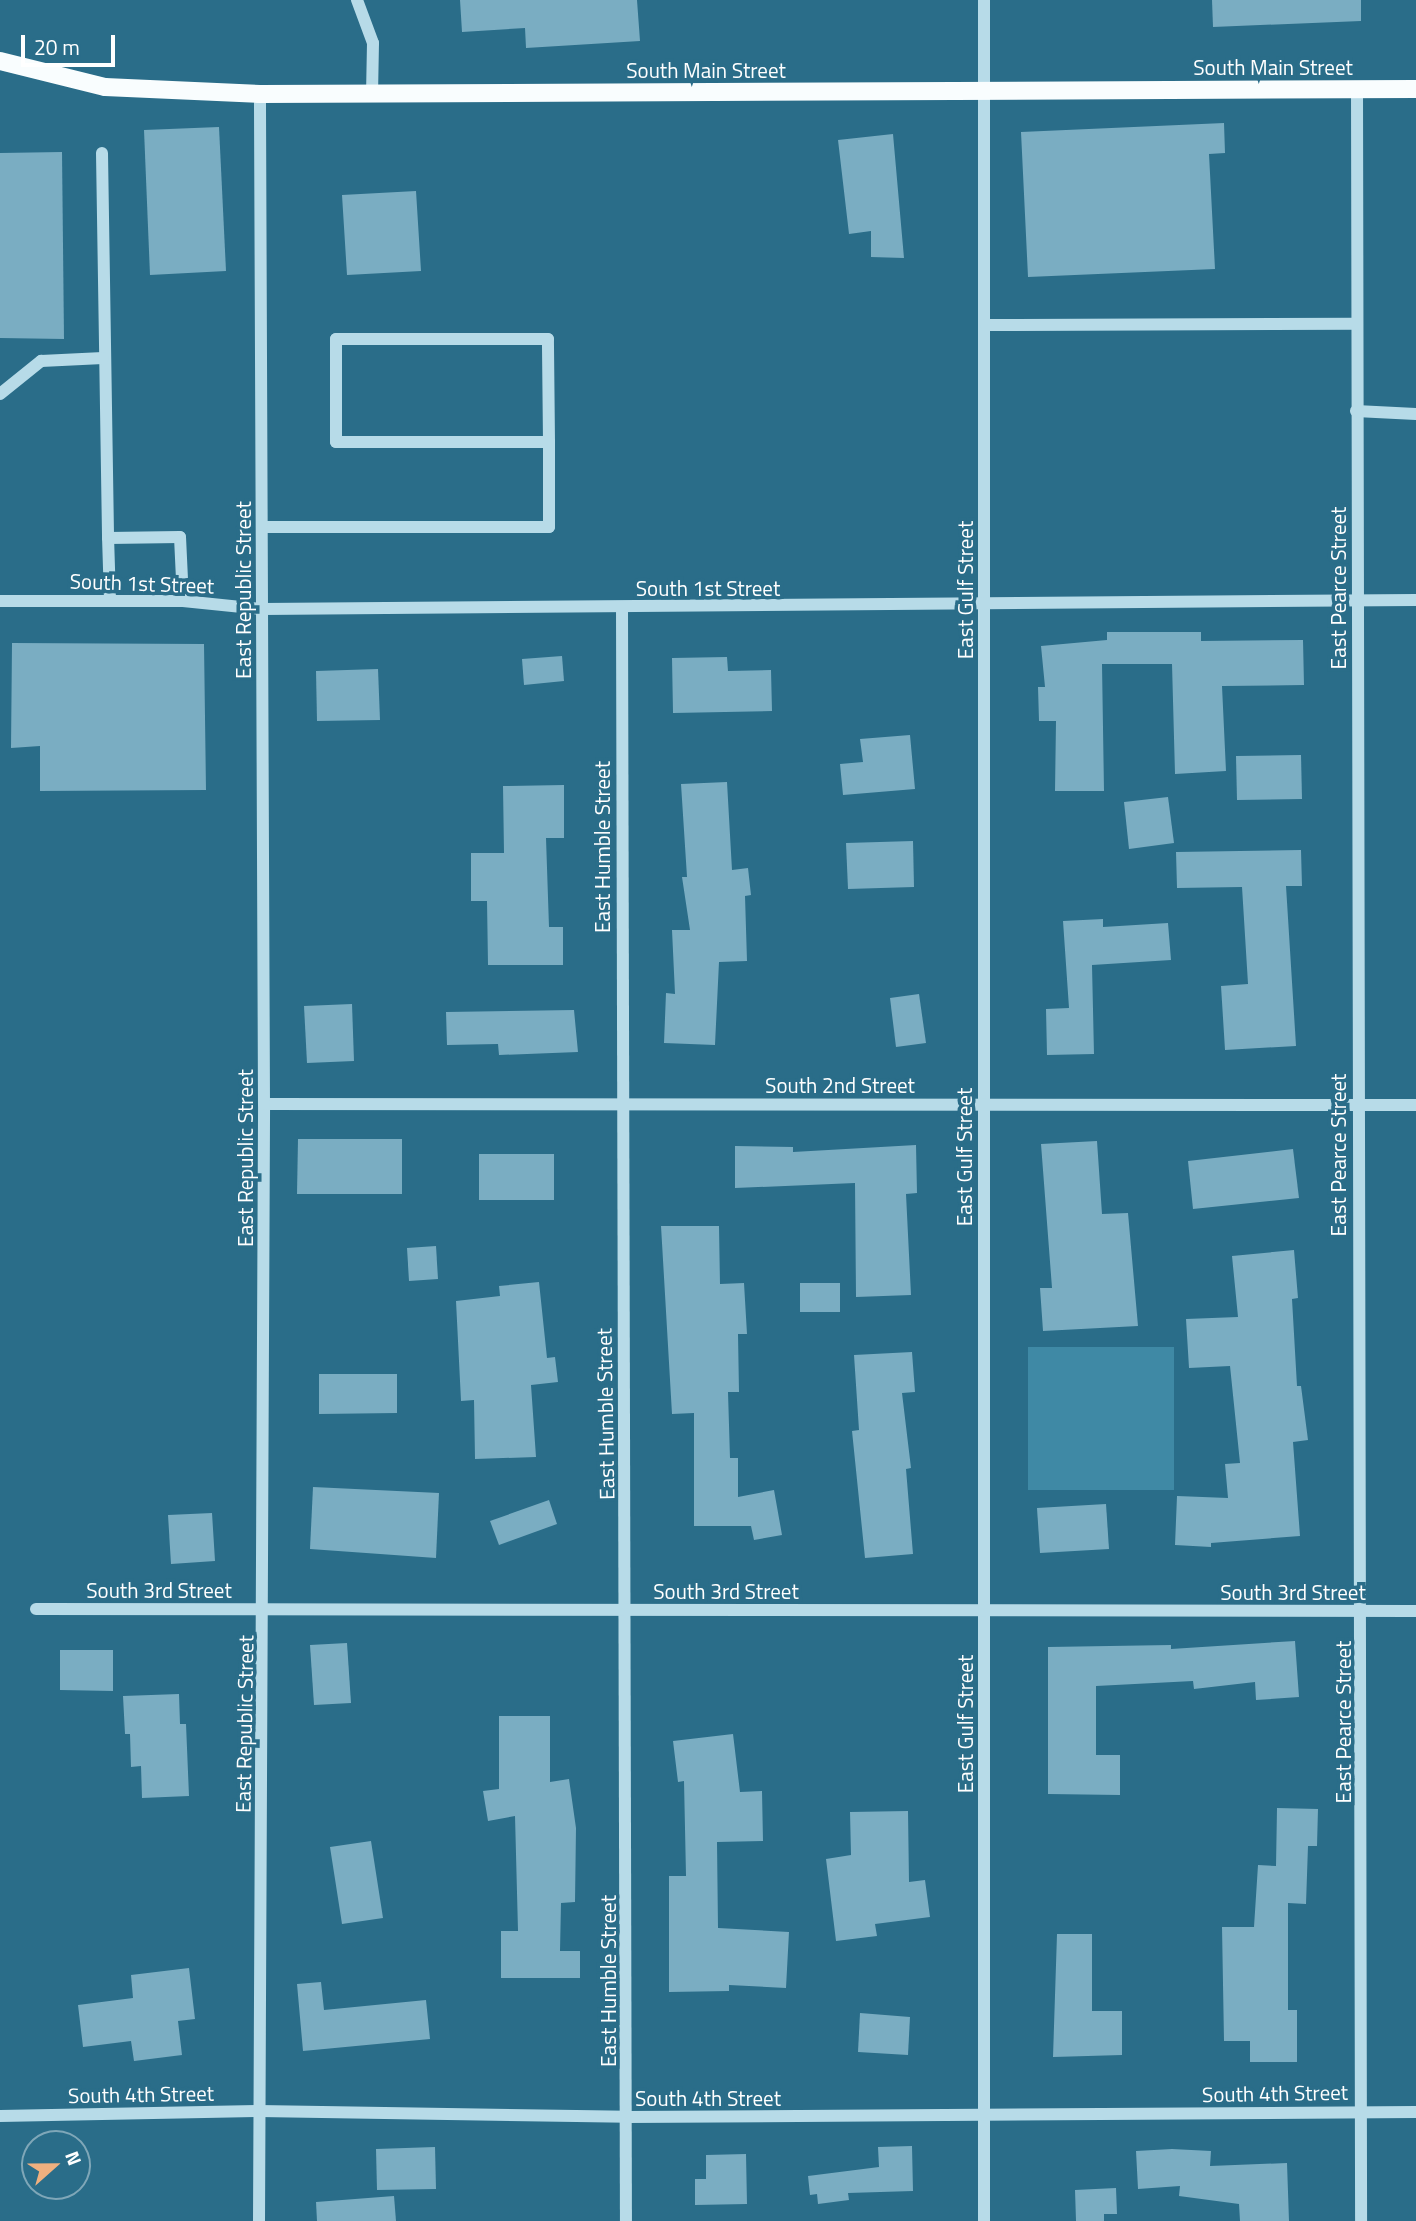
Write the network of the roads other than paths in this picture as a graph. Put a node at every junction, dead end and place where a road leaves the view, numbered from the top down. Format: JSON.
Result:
{"nodes":[{"id":1,"x":357,"y":0,"type":"edge"},
{"id":2,"x":984,"y":0,"type":"edge"},
{"id":3,"x":0,"y":61,"type":"edge"},
{"id":4,"x":1357,"y":89,"type":"junction"},
{"id":5,"x":1416,"y":89,"type":"edge"},
{"id":6,"x":372,"y":93,"type":"junction"},
{"id":7,"x":985,"y":93,"type":"junction"},
{"id":8,"x":260,"y":94,"type":"junction"},
{"id":9,"x":102,"y":153,"type":"dead end"},
{"id":10,"x":1356,"y":324,"type":"junction"},
{"id":11,"x":986,"y":325,"type":"junction"},
{"id":12,"x":103,"y":358,"type":"junction"},
{"id":13,"x":0,"y":394,"type":"edge"},
{"id":14,"x":1356,"y":411,"type":"junction"},
{"id":15,"x":1416,"y":414,"type":"edge"},
{"id":16,"x":549,"y":442,"type":"junction"},
{"id":17,"x":263,"y":527,"type":"junction"},
{"id":18,"x":108,"y":538,"type":"junction"},
{"id":19,"x":0,"y":600,"type":"edge"},
{"id":20,"x":110,"y":600,"type":"junction"},
{"id":21,"x":1358,"y":600,"type":"junction"},
{"id":22,"x":1416,"y":600,"type":"edge"},
{"id":23,"x":183,"y":601,"type":"junction"},
{"id":24,"x":984,"y":606,"type":"junction"},
{"id":25,"x":622,"y":607,"type":"junction"},
{"id":26,"x":262,"y":609,"type":"junction"},
{"id":27,"x":264,"y":1104,"type":"junction"},
{"id":28,"x":620,"y":1104,"type":"junction"},
{"id":29,"x":983,"y":1105,"type":"junction"},
{"id":30,"x":1356,"y":1105,"type":"junction"},
{"id":31,"x":1416,"y":1105,"type":"edge"},
{"id":32,"x":36,"y":1609,"type":"dead end"},
{"id":33,"x":264,"y":1609,"type":"junction"},
{"id":34,"x":627,"y":1610,"type":"junction"},
{"id":35,"x":984,"y":1610,"type":"junction"},
{"id":36,"x":1362,"y":1611,"type":"junction"},
{"id":37,"x":1416,"y":1611,"type":"edge"},
{"id":38,"x":259,"y":2111,"type":"junction"},
{"id":39,"x":1360,"y":2111,"type":"junction"},
{"id":40,"x":1416,"y":2112,"type":"edge"},
{"id":41,"x":986,"y":2115,"type":"junction"},
{"id":42,"x":0,"y":2116,"type":"edge"},
{"id":43,"x":627,"y":2118,"type":"junction"},
{"id":44,"x":259,"y":2221,"type":"edge"},
{"id":45,"x":626,"y":2221,"type":"edge"},
{"id":46,"x":985,"y":2221,"type":"edge"},
{"id":47,"x":1361,"y":2221,"type":"edge"}],
"edges":[{"from":1,"to":6,"type":"street"},
{"from":2,"to":7,"type":"street","name":"East Gulf Street"},
{"from":3,"to":8,"type":"main road","name":"South Main Street"},
{"from":4,"to":5,"type":"main road","name":"South Main Street"},
{"from":4,"to":7,"type":"main road","name":"South Main Street"},
{"from":4,"to":10,"type":"street","name":"East Pearce Street"},
{"from":6,"to":7,"type":"main road","name":"South Main Street"},
{"from":6,"to":8,"type":"main road","name":"South Main Street"},
{"from":7,"to":11,"type":"street","name":"East Gulf Street"},
{"from":8,"to":17,"type":"street","name":"East Republic Street"},
{"from":9,"to":12,"type":"street"},
{"from":10,"to":11,"type":"street"},
{"from":10,"to":14,"type":"street","name":"East Pearce Street"},
{"from":11,"to":24,"type":"street","name":"East Gulf Street"},
{"from":12,"to":13,"type":"street"},
{"from":12,"to":18,"type":"street"},
{"from":14,"to":15,"type":"street"},
{"from":14,"to":21,"type":"street","name":"East Pearce Street"},
{"from":16,"to":16,"type":"street"},
{"from":16,"to":17,"type":"street"},
{"from":17,"to":26,"type":"street","name":"East Republic Street"},
{"from":18,"to":20,"type":"street"},
{"from":18,"to":23,"type":"street"},
{"from":19,"to":20,"type":"street","name":"South 1st Street"},
{"from":20,"to":23,"type":"street","name":"South 1st Street"},
{"from":21,"to":22,"type":"street","name":"South 1st Street"},
{"from":21,"to":24,"type":"street","name":"South 1st Street"},
{"from":21,"to":30,"type":"street","name":"East Pearce Street"},
{"from":23,"to":26,"type":"street","name":"South 1st Street"},
{"from":24,"to":25,"type":"street","name":"South 1st Street"},
{"from":24,"to":29,"type":"street","name":"East Gulf Street"},
{"from":25,"to":26,"type":"street","name":"South 1st Street"},
{"from":25,"to":28,"type":"street","name":"East Humble Street"},
{"from":26,"to":27,"type":"street","name":"East Republic Street"},
{"from":27,"to":28,"type":"street","name":"South 2nd Street"},
{"from":27,"to":33,"type":"street","name":"East Republic Street"},
{"from":28,"to":29,"type":"street","name":"South 2nd Street"},
{"from":28,"to":34,"type":"street","name":"East Humble Street"},
{"from":29,"to":30,"type":"street","name":"South 2nd Street"},
{"from":29,"to":35,"type":"street","name":"East Gulf Street"},
{"from":30,"to":31,"type":"street","name":"South 2nd Street"},
{"from":30,"to":36,"type":"street","name":"East Pearce Street"},
{"from":32,"to":33,"type":"street","name":"South 3rd Street"},
{"from":33,"to":34,"type":"street","name":"South 3rd Street"},
{"from":33,"to":38,"type":"street","name":"East Republic Street"},
{"from":34,"to":35,"type":"street","name":"South 3rd Street"},
{"from":34,"to":43,"type":"street","name":"East Humble Street"},
{"from":35,"to":36,"type":"street","name":"South 3rd Street"},
{"from":35,"to":41,"type":"street","name":"East Gulf Street"},
{"from":36,"to":37,"type":"street","name":"South 3rd Street"},
{"from":36,"to":39,"type":"street","name":"East Pearce Street"},
{"from":38,"to":42,"type":"street","name":"South 4th Street"},
{"from":38,"to":43,"type":"street","name":"South 4th Street"},
{"from":38,"to":44,"type":"street","name":"East Republic Street"},
{"from":39,"to":40,"type":"street","name":"South 4th Street"},
{"from":39,"to":41,"type":"street","name":"South 4th Street"},
{"from":39,"to":47,"type":"street","name":"East Pearce Street"},
{"from":41,"to":43,"type":"street","name":"South 4th Street"},
{"from":41,"to":46,"type":"street","name":"East Gulf Street"},
{"from":43,"to":45,"type":"street","name":"East Humble Street"}]}
